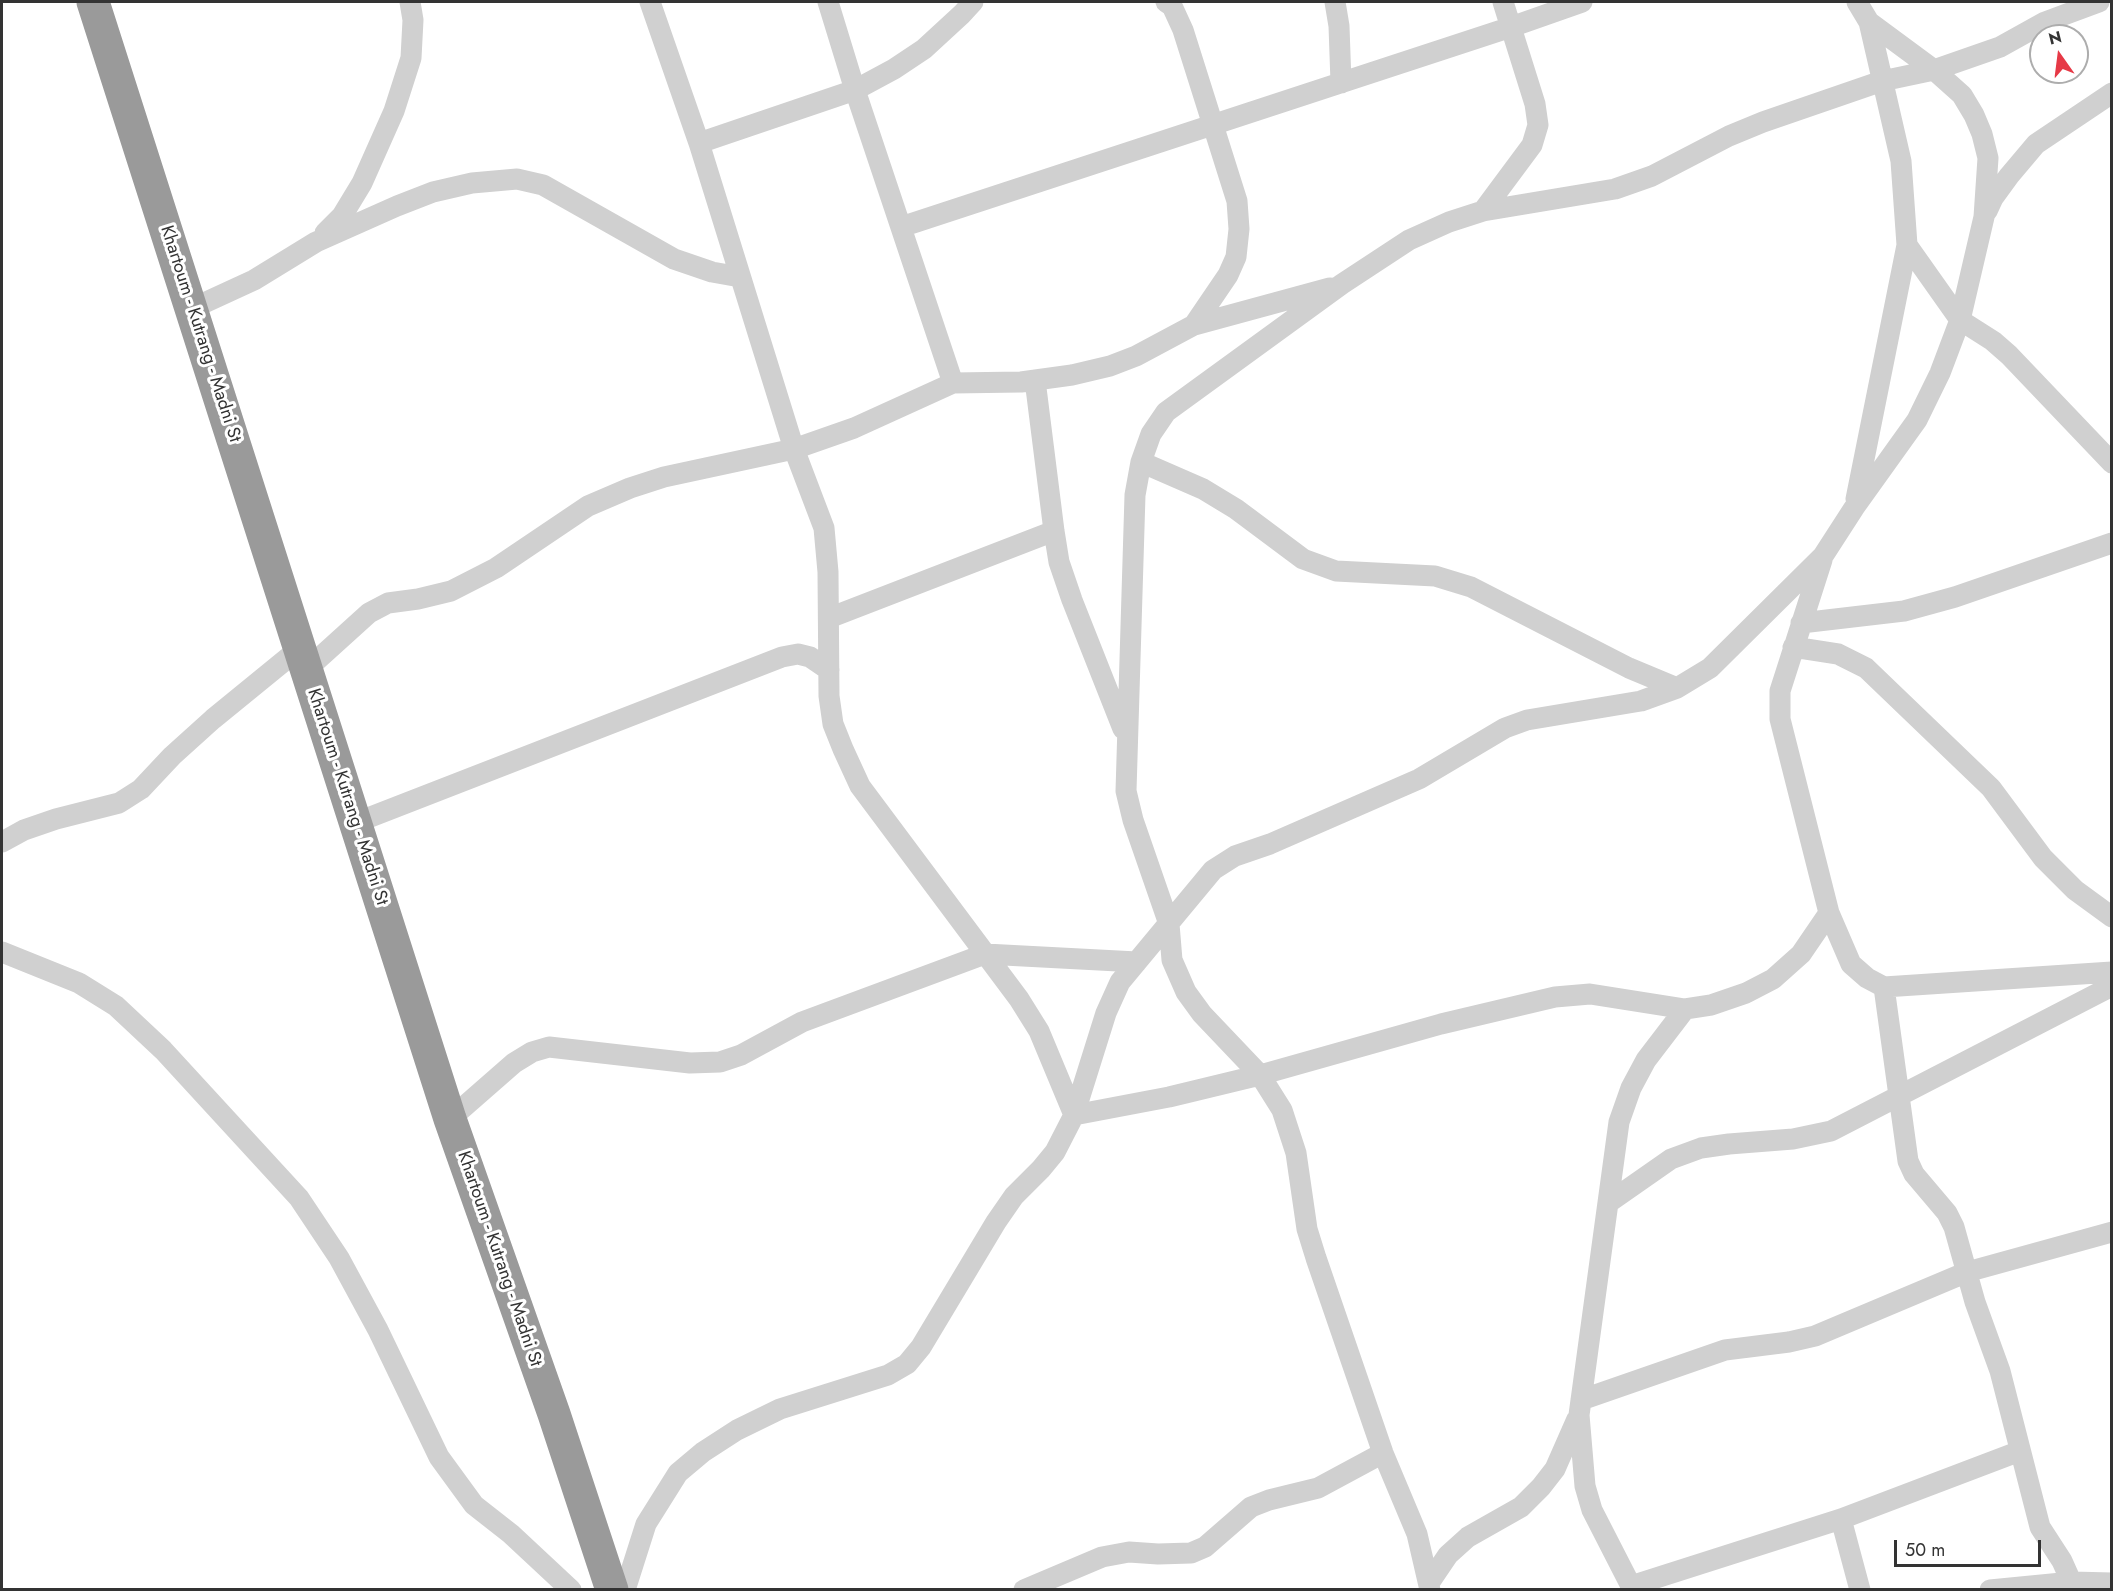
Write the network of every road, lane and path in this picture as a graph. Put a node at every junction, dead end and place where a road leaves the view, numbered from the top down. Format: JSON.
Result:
{"nodes":[{"id":1,"x":96,"y":2,"type":"edge"},
{"id":2,"x":410,"y":2,"type":"edge"},
{"id":3,"x":650,"y":2,"type":"edge"},
{"id":4,"x":828,"y":2,"type":"edge"},
{"id":5,"x":972,"y":2,"type":"edge"},
{"id":6,"x":1166,"y":2,"type":"edge"},
{"id":7,"x":1335,"y":2,"type":"edge"},
{"id":8,"x":1503,"y":2,"type":"edge"},
{"id":9,"x":1582,"y":2,"type":"edge"},
{"id":10,"x":1857,"y":2,"type":"edge"},
{"id":11,"x":2099,"y":2,"type":"edge"},
{"id":12,"x":1869,"y":22,"type":"junction"},
{"id":13,"x":1511,"y":27,"type":"junction"},
{"id":14,"x":1934,"y":70,"type":"junction"},
{"id":15,"x":1882,"y":81,"type":"junction"},
{"id":16,"x":1341,"y":83,"type":"junction"},
{"id":17,"x":855,"y":90,"type":"junction"},
{"id":18,"x":2112,"y":93,"type":"edge"},
{"id":19,"x":1212,"y":125,"type":"junction"},
{"id":20,"x":699,"y":143,"type":"junction"},
{"id":21,"x":1483,"y":212,"type":"junction"},
{"id":22,"x":1984,"y":217,"type":"junction"},
{"id":23,"x":901,"y":227,"type":"junction"},
{"id":24,"x":316,"y":242,"type":"junction"},
{"id":25,"x":1906,"y":244,"type":"junction"},
{"id":26,"x":740,"y":277,"type":"junction"},
{"id":27,"x":1342,"y":284,"type":"junction"},
{"id":28,"x":191,"y":309,"type":"junction"},
{"id":29,"x":1960,"y":320,"type":"junction"},
{"id":30,"x":1194,"y":325,"type":"junction"},
{"id":31,"x":1035,"y":380,"type":"junction"},
{"id":32,"x":953,"y":383,"type":"junction"},
{"id":33,"x":794,"y":450,"type":"junction"},
{"id":34,"x":1141,"y":462,"type":"junction"},
{"id":35,"x":2112,"y":463,"type":"edge"},
{"id":36,"x":1854,"y":508,"type":"junction"},
{"id":37,"x":1054,"y":531,"type":"junction"},
{"id":38,"x":2112,"y":543,"type":"edge"},
{"id":39,"x":1823,"y":556,"type":"junction"},
{"id":40,"x":829,"y":618,"type":"junction"},
{"id":41,"x":1801,"y":622,"type":"junction"},
{"id":42,"x":1793,"y":647,"type":"junction"},
{"id":43,"x":303,"y":659,"type":"junction"},
{"id":44,"x":829,"y":670,"type":"junction"},
{"id":45,"x":1677,"y":688,"type":"junction"},
{"id":46,"x":1126,"y":737,"type":"junction"},
{"id":47,"x":355,"y":823,"type":"junction"},
{"id":48,"x":2,"y":842,"type":"edge"},
{"id":49,"x":1829,"y":913,"type":"junction"},
{"id":50,"x":2112,"y":917,"type":"edge"},
{"id":51,"x":1169,"y":924,"type":"junction"},
{"id":52,"x":2,"y":952,"type":"edge"},
{"id":53,"x":985,"y":954,"type":"junction"},
{"id":54,"x":1137,"y":962,"type":"junction"},
{"id":55,"x":2112,"y":972,"type":"edge"},
{"id":56,"x":2112,"y":986,"type":"edge"},
{"id":57,"x":1884,"y":987,"type":"junction"},
{"id":58,"x":1684,"y":1009,"type":"junction"},
{"id":59,"x":1260,"y":1074,"type":"junction"},
{"id":60,"x":1899,"y":1097,"type":"junction"},
{"id":61,"x":1074,"y":1114,"type":"junction"},
{"id":62,"x":450,"y":1119,"type":"junction"},
{"id":63,"x":1608,"y":1203,"type":"junction"},
{"id":64,"x":2112,"y":1232,"type":"edge"},
{"id":65,"x":1967,"y":1272,"type":"junction"},
{"id":66,"x":1580,"y":1408,"type":"junction"},
{"id":67,"x":2020,"y":1451,"type":"junction"},
{"id":68,"x":1383,"y":1453,"type":"junction"},
{"id":69,"x":1841,"y":1519,"type":"junction"},
{"id":70,"x":2112,"y":1583,"type":"edge"},
{"id":71,"x":1429,"y":1586,"type":"edge"},
{"id":72,"x":2074,"y":1586,"type":"edge"},
{"id":73,"x":1632,"y":1588,"type":"edge"},
{"id":74,"x":571,"y":1590,"type":"edge"},
{"id":75,"x":612,"y":1590,"type":"edge"},
{"id":76,"x":625,"y":1590,"type":"edge"},
{"id":77,"x":1024,"y":1590,"type":"edge"},
{"id":78,"x":1860,"y":1590,"type":"edge"},
{"id":79,"x":1990,"y":1590,"type":"edge"}],
"edges":[{"from":1,"to":28,"type":"highway","name":"Khartoum - Kutrang - Madni St"},
{"from":2,"to":24,"type":"street"},
{"from":3,"to":20,"type":"street"},
{"from":4,"to":17,"type":"street"},
{"from":5,"to":17,"type":"street"},
{"from":6,"to":19,"type":"street"},
{"from":7,"to":16,"type":"street"},
{"from":8,"to":13,"type":"street"},
{"from":9,"to":13,"type":"street"},
{"from":10,"to":12,"type":"street"},
{"from":11,"to":14,"type":"street"},
{"from":12,"to":14,"type":"street"},
{"from":12,"to":15,"type":"street"},
{"from":13,"to":16,"type":"street"},
{"from":13,"to":21,"type":"street"},
{"from":14,"to":15,"type":"street"},
{"from":14,"to":22,"type":"street"},
{"from":15,"to":21,"type":"street"},
{"from":15,"to":25,"type":"street"},
{"from":16,"to":19,"type":"street"},
{"from":17,"to":20,"type":"street"},
{"from":17,"to":23,"type":"street"},
{"from":18,"to":22,"type":"street"},
{"from":19,"to":23,"type":"street"},
{"from":19,"to":30,"type":"street"},
{"from":20,"to":26,"type":"street"},
{"from":21,"to":27,"type":"street"},
{"from":22,"to":29,"type":"street"},
{"from":23,"to":32,"type":"street"},
{"from":24,"to":26,"type":"street"},
{"from":24,"to":28,"type":"street"},
{"from":25,"to":29,"type":"street"},
{"from":25,"to":36,"type":"street"},
{"from":26,"to":33,"type":"street"},
{"from":27,"to":30,"type":"street"},
{"from":27,"to":34,"type":"street"},
{"from":28,"to":43,"type":"highway","name":"Khartoum - Kutrang - Madni St"},
{"from":29,"to":35,"type":"street"},
{"from":29,"to":36,"type":"street"},
{"from":30,"to":31,"type":"street"},
{"from":31,"to":32,"type":"street"},
{"from":31,"to":37,"type":"street"},
{"from":32,"to":33,"type":"street"},
{"from":33,"to":40,"type":"street"},
{"from":33,"to":43,"type":"street"},
{"from":34,"to":45,"type":"street"},
{"from":34,"to":46,"type":"street"},
{"from":36,"to":39,"type":"street"},
{"from":37,"to":40,"type":"street"},
{"from":37,"to":46,"type":"street"},
{"from":38,"to":41,"type":"street"},
{"from":39,"to":41,"type":"street"},
{"from":39,"to":45,"type":"street"},
{"from":40,"to":44,"type":"street"},
{"from":41,"to":42,"type":"street"},
{"from":42,"to":49,"type":"street"},
{"from":42,"to":50,"type":"street"},
{"from":43,"to":47,"type":"highway","name":"Khartoum - Kutrang - Madni St"},
{"from":43,"to":48,"type":"street"},
{"from":44,"to":47,"type":"street"},
{"from":44,"to":53,"type":"street"},
{"from":45,"to":51,"type":"street"},
{"from":46,"to":51,"type":"street"},
{"from":47,"to":62,"type":"highway","name":"Khartoum - Kutrang - Madni St"},
{"from":49,"to":57,"type":"street"},
{"from":49,"to":58,"type":"street"},
{"from":51,"to":54,"type":"street"},
{"from":51,"to":59,"type":"street"},
{"from":52,"to":74,"type":"street"},
{"from":53,"to":54,"type":"street"},
{"from":53,"to":61,"type":"street"},
{"from":53,"to":62,"type":"street"},
{"from":54,"to":61,"type":"street"},
{"from":55,"to":57,"type":"street"},
{"from":56,"to":60,"type":"street"},
{"from":57,"to":60,"type":"street"},
{"from":58,"to":59,"type":"street"},
{"from":58,"to":63,"type":"street"},
{"from":59,"to":61,"type":"street"},
{"from":59,"to":68,"type":"street"},
{"from":60,"to":63,"type":"street"},
{"from":60,"to":65,"type":"street"},
{"from":61,"to":76,"type":"street"},
{"from":62,"to":75,"type":"highway","name":"Khartoum - Kutrang - Madni St"},
{"from":63,"to":66,"type":"street"},
{"from":64,"to":65,"type":"street"},
{"from":65,"to":66,"type":"street"},
{"from":65,"to":67,"type":"street"},
{"from":66,"to":71,"type":"street"},
{"from":66,"to":73,"type":"street"},
{"from":67,"to":69,"type":"street"},
{"from":67,"to":72,"type":"street"},
{"from":68,"to":71,"type":"street"},
{"from":68,"to":77,"type":"street"},
{"from":69,"to":73,"type":"street"},
{"from":69,"to":78,"type":"street"},
{"from":70,"to":72,"type":"street"},
{"from":72,"to":79,"type":"street"}]}
